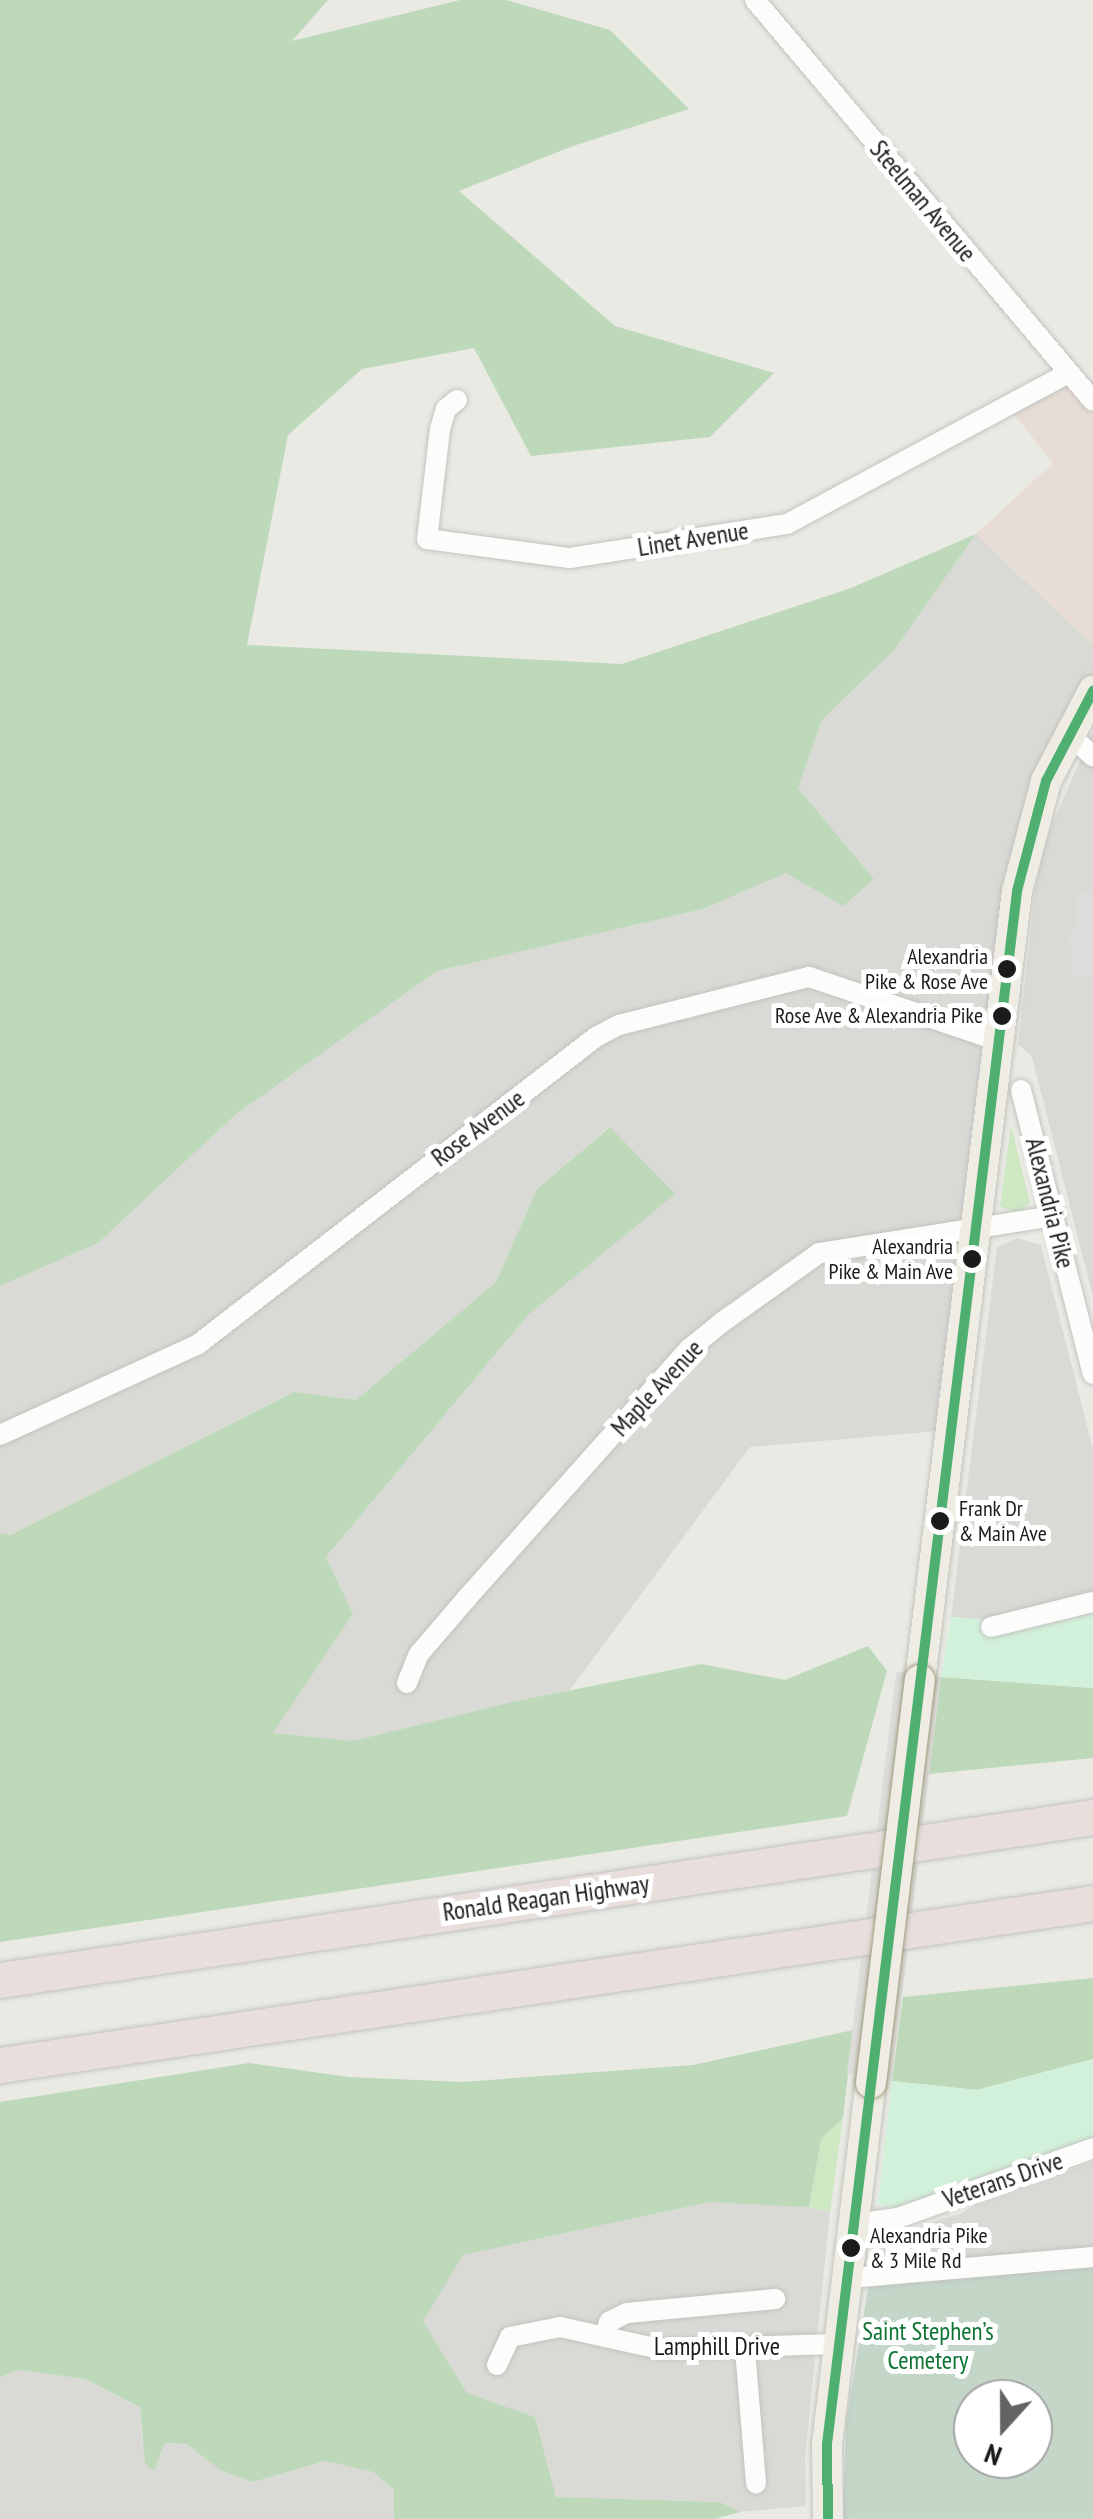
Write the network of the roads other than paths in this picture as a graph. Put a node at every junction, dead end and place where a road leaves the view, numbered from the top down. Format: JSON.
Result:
{"nodes":[{"id":1,"x":754,"y":0,"type":"edge"},
{"id":2,"x":1069,"y":373,"type":"junction"},
{"id":3,"x":457,"y":400,"type":"dead end"},
{"id":4,"x":1093,"y":401,"type":"edge"},
{"id":5,"x":1093,"y":691,"type":"edge"},
{"id":6,"x":1069,"y":734,"type":"junction"},
{"id":7,"x":1093,"y":756,"type":"edge"},
{"id":8,"x":999,"y":1041,"type":"junction"},
{"id":9,"x":1022,"y":1090,"type":"dead end"},
{"id":10,"x":1052,"y":1216,"type":"junction"},
{"id":11,"x":976,"y":1231,"type":"junction"},
{"id":12,"x":1093,"y":1374,"type":"edge"},
{"id":13,"x":0,"y":1435,"type":"edge"},
{"id":14,"x":1093,"y":1602,"type":"edge"},
{"id":15,"x":992,"y":1627,"type":"dead end"},
{"id":16,"x":408,"y":1684,"type":"dead end"},
{"id":17,"x":1093,"y":1817,"type":"edge"},
{"id":18,"x":1093,"y":1904,"type":"edge"},
{"id":19,"x":0,"y":1980,"type":"edge"},
{"id":20,"x":0,"y":2066,"type":"edge"},
{"id":21,"x":1093,"y":2148,"type":"edge"},
{"id":22,"x":854,"y":2224,"type":"junction"},
{"id":23,"x":1093,"y":2257,"type":"edge"},
{"id":24,"x":849,"y":2278,"type":"junction"},
{"id":25,"x":775,"y":2300,"type":"dead end"},
{"id":26,"x":643,"y":2313,"type":"junction"},
{"id":27,"x":605,"y":2336,"type":"junction"},
{"id":28,"x":840,"y":2344,"type":"junction"},
{"id":29,"x":647,"y":2347,"type":"junction"},
{"id":30,"x":745,"y":2350,"type":"junction"},
{"id":31,"x":497,"y":2365,"type":"dead end"},
{"id":32,"x":756,"y":2484,"type":"dead end"},
{"id":33,"x":828,"y":2519,"type":"edge"}],
"edges":[{"from":1,"to":2,"type":"street","name":"Steelman Avenue"},
{"from":2,"to":3,"type":"street","name":"Linet Avenue"},
{"from":2,"to":4,"type":"street","name":"Steelman Avenue"},
{"from":5,"to":6,"type":"main road","name":"Alexandria Pike"},
{"from":6,"to":7,"type":"street"},
{"from":6,"to":8,"type":"main road","name":"Alexandria Pike"},
{"from":8,"to":11,"type":"main road","name":"Alexandria Pike"},
{"from":8,"to":13,"type":"street","name":"Rose Avenue"},
{"from":9,"to":10,"type":"street","name":"Alexandria Pike"},
{"from":10,"to":11,"type":"street","name":"Maple Avenue"},
{"from":10,"to":12,"type":"street","name":"Alexandria Pike"},
{"from":11,"to":16,"type":"street","name":"Maple Avenue"},
{"from":11,"to":22,"type":"main road","name":"Alexandria Pike","bridge":true},
{"from":14,"to":15,"type":"street"},
{"from":17,"to":19,"type":"highway","name":"Ronald Reagan Highway"},
{"from":18,"to":20,"type":"highway"},
{"from":21,"to":22,"type":"street","name":"Veterans Drive"},
{"from":22,"to":24,"type":"main road","name":"Alexandria Pike"},
{"from":23,"to":24,"type":"street"},
{"from":24,"to":28,"type":"main road","name":"Alexandria Pike"},
{"from":25,"to":26,"type":"street"},
{"from":26,"to":27,"type":"street"},
{"from":26,"to":29,"type":"street"},
{"from":27,"to":29,"type":"street","name":"Lamphill Drive"},
{"from":27,"to":31,"type":"street","name":"Lamphill Drive"},
{"from":28,"to":30,"type":"street","name":"Lamphill Drive"},
{"from":28,"to":33,"type":"main road","name":"Alexandria Pike"},
{"from":29,"to":30,"type":"street","name":"Lamphill Drive"},
{"from":30,"to":32,"type":"street"}]}
